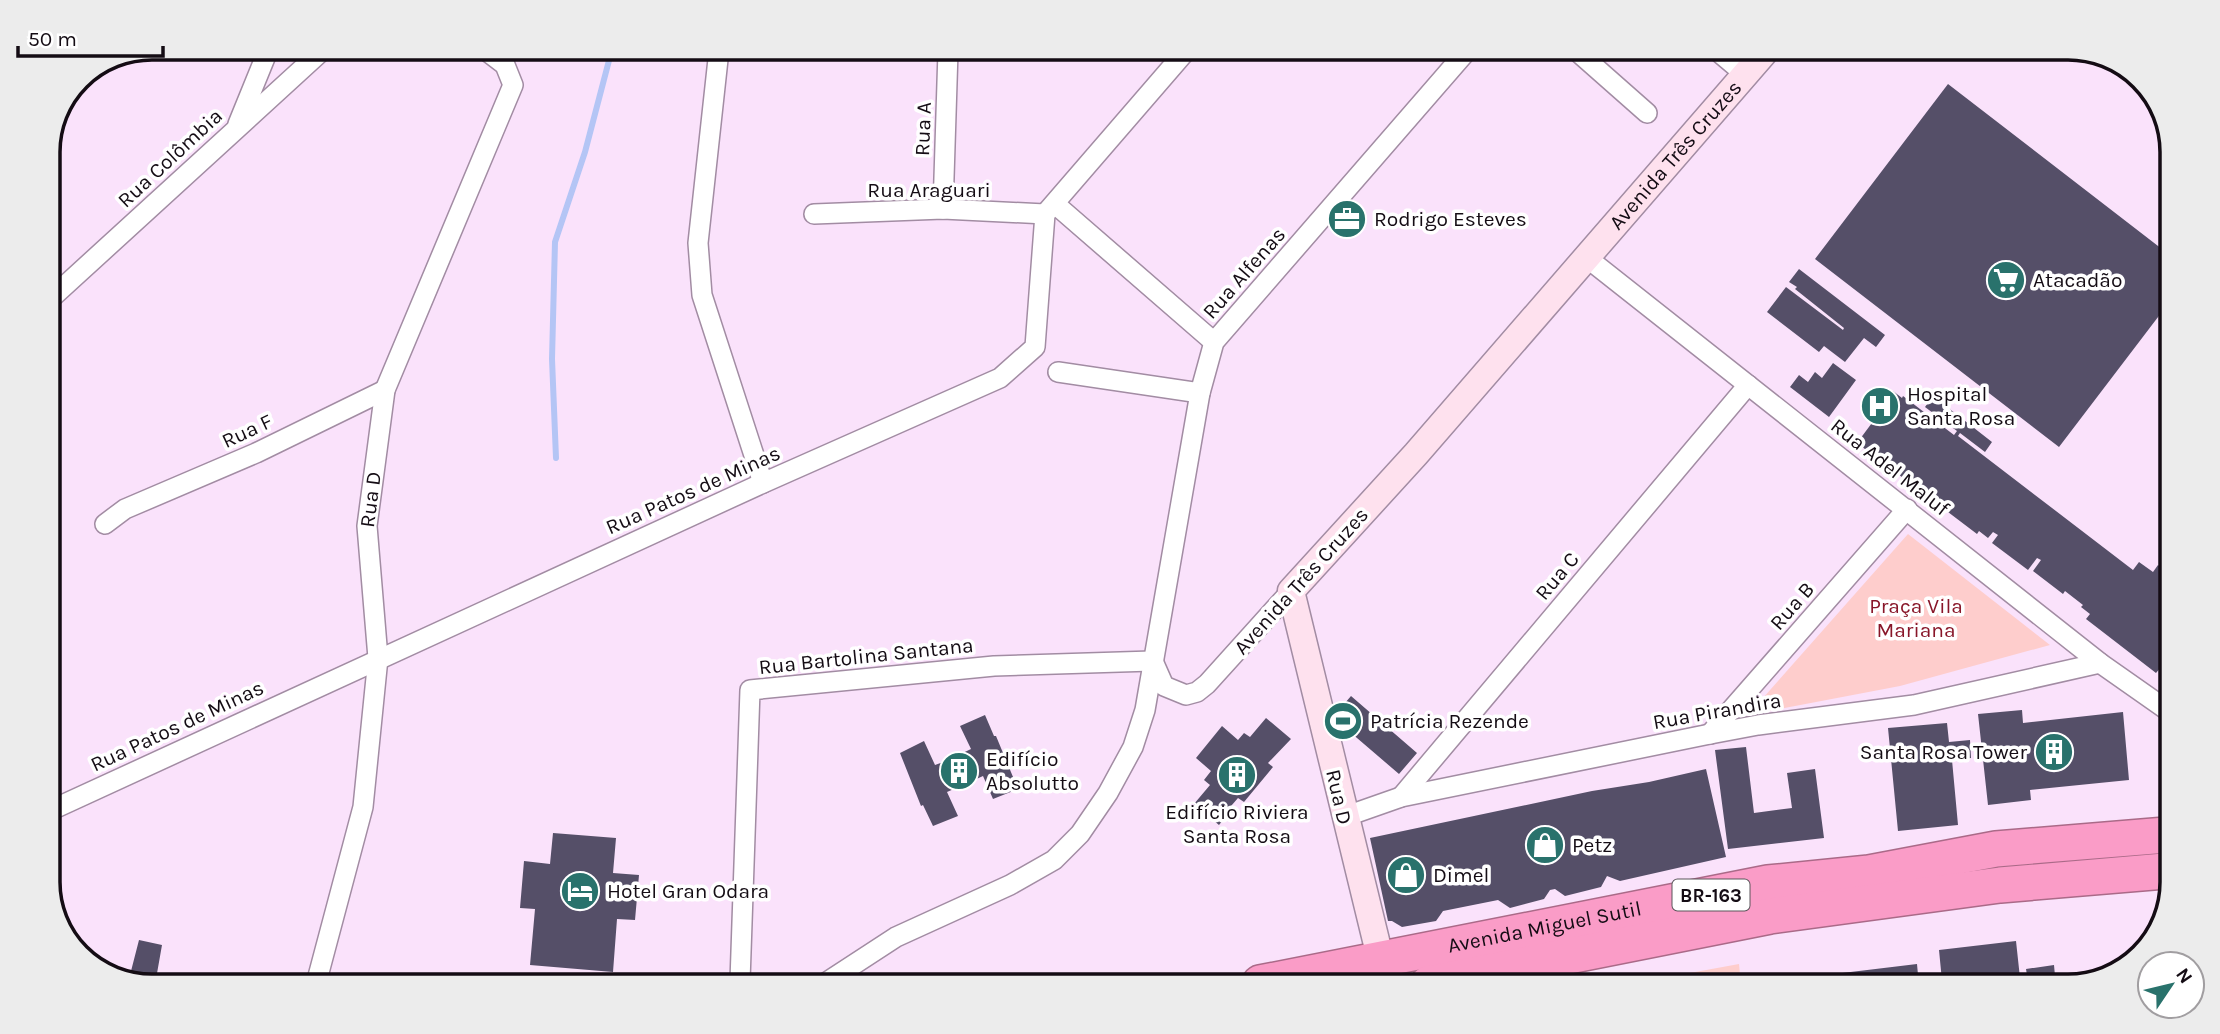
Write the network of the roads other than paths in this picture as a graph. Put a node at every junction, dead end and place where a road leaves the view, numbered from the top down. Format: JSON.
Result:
{"nodes":[{"id":1,"x":264,"y":60,"type":"edge"},
{"id":2,"x":312,"y":60,"type":"edge"},
{"id":3,"x":498,"y":60,"type":"edge"},
{"id":4,"x":718,"y":60,"type":"edge"},
{"id":5,"x":948,"y":60,"type":"edge"},
{"id":6,"x":1177,"y":60,"type":"edge"},
{"id":7,"x":1459,"y":60,"type":"edge"},
{"id":8,"x":1587,"y":60,"type":"edge"},
{"id":9,"x":1728,"y":60,"type":"edge"},
{"id":10,"x":1758,"y":60,"type":"edge"},
{"id":11,"x":1746,"y":75,"type":"junction"},
{"id":12,"x":1647,"y":113,"type":"dead end"},
{"id":13,"x":236,"y":129,"type":"junction"},
{"id":14,"x":943,"y":209,"type":"junction"},
{"id":15,"x":1050,"y":209,"type":"junction"},
{"id":16,"x":814,"y":214,"type":"dead end"},
{"id":17,"x":1586,"y":257,"type":"junction"},
{"id":18,"x":60,"y":290,"type":"edge"},
{"id":19,"x":1214,"y":342,"type":"junction"},
{"id":20,"x":1058,"y":372,"type":"dead end"},
{"id":21,"x":1748,"y":385,"type":"junction"},
{"id":22,"x":385,"y":390,"type":"junction"},
{"id":23,"x":1200,"y":393,"type":"junction"},
{"id":24,"x":763,"y":483,"type":"junction"},
{"id":25,"x":1907,"y":509,"type":"junction"},
{"id":26,"x":106,"y":524,"type":"dead end"},
{"id":27,"x":1291,"y":591,"type":"junction"},
{"id":28,"x":378,"y":658,"type":"junction"},
{"id":29,"x":1152,"y":660,"type":"junction"},
{"id":30,"x":2100,"y":663,"type":"junction"},
{"id":31,"x":2160,"y":705,"type":"edge"},
{"id":32,"x":1710,"y":734,"type":"junction"},
{"id":33,"x":1401,"y":797,"type":"junction"},
{"id":34,"x":60,"y":805,"type":"edge"},
{"id":35,"x":1344,"y":817,"type":"junction"},
{"id":36,"x":2160,"y":835,"type":"edge"},
{"id":37,"x":2160,"y":871,"type":"edge"},
{"id":38,"x":1381,"y":961,"type":"junction"},
{"id":39,"x":318,"y":974,"type":"edge"},
{"id":40,"x":740,"y":974,"type":"edge"},
{"id":41,"x":839,"y":974,"type":"edge"},
{"id":42,"x":1313,"y":974,"type":"edge"},
{"id":43,"x":1478,"y":974,"type":"edge"}],
"edges":[{"from":1,"to":13,"type":"street"},
{"from":2,"to":13,"type":"street","name":"Rua Colômbia"},
{"from":3,"to":22,"type":"street","name":"Rua D"},
{"from":4,"to":24,"type":"street"},
{"from":5,"to":14,"type":"street","name":"Rua A"},
{"from":6,"to":15,"type":"street"},
{"from":7,"to":19,"type":"street","name":"Rua Alfenas"},
{"from":8,"to":12,"type":"street"},
{"from":9,"to":11,"type":"street"},
{"from":10,"to":11,"type":"street","name":"Avenida Três Cruzes"},
{"from":11,"to":17,"type":"street","name":"Avenida Três Cruzes"},
{"from":13,"to":18,"type":"street","name":"Rua Colômbia"},
{"from":14,"to":15,"type":"street","name":"Rua Araguari"},
{"from":14,"to":16,"type":"street","name":"Rua Araguari"},
{"from":15,"to":19,"type":"street"},
{"from":15,"to":24,"type":"street","name":"Rua Patos de Minas"},
{"from":17,"to":21,"type":"street","name":"Rua Adel Maluf"},
{"from":17,"to":27,"type":"street","name":"Avenida Três Cruzes"},
{"from":19,"to":23,"type":"street","name":"Rua Alfenas"},
{"from":20,"to":23,"type":"street"},
{"from":21,"to":25,"type":"street","name":"Rua Adel Maluf"},
{"from":21,"to":33,"type":"street","name":"Rua C"},
{"from":22,"to":26,"type":"street","name":"Rua F"},
{"from":22,"to":28,"type":"street","name":"Rua D"},
{"from":23,"to":29,"type":"street","name":"Rua Alfenas"},
{"from":24,"to":28,"type":"street","name":"Rua Patos de Minas"},
{"from":25,"to":30,"type":"street","name":"Rua Adel Maluf"},
{"from":25,"to":32,"type":"street","name":"Rua B"},
{"from":27,"to":29,"type":"street","name":"Avenida Três Cruzes"},
{"from":27,"to":35,"type":"street","name":"Rua D"},
{"from":28,"to":34,"type":"street","name":"Rua Patos de Minas"},
{"from":28,"to":39,"type":"street","name":"Rua D"},
{"from":29,"to":40,"type":"street","name":"Rua Bartolina Santana"},
{"from":29,"to":41,"type":"street"},
{"from":30,"to":31,"type":"street","name":"Rua Adel Maluf"},
{"from":30,"to":32,"type":"street","name":"Rua Pirandira"},
{"from":32,"to":33,"type":"street","name":"Rua Pirandira"},
{"from":33,"to":35,"type":"street","name":"Rua Pirandira"},
{"from":35,"to":38,"type":"street","name":"Rua D"},
{"from":36,"to":38,"type":"highway","name":"Avenida Miguel Sutil","number":"BR-163"},
{"from":37,"to":43,"type":"highway","name":"Avenida Miguel Sutil","number":"BR-163"},
{"from":38,"to":42,"type":"highway","name":"Avenida Miguel Sutil","number":"BR-163"}]}
